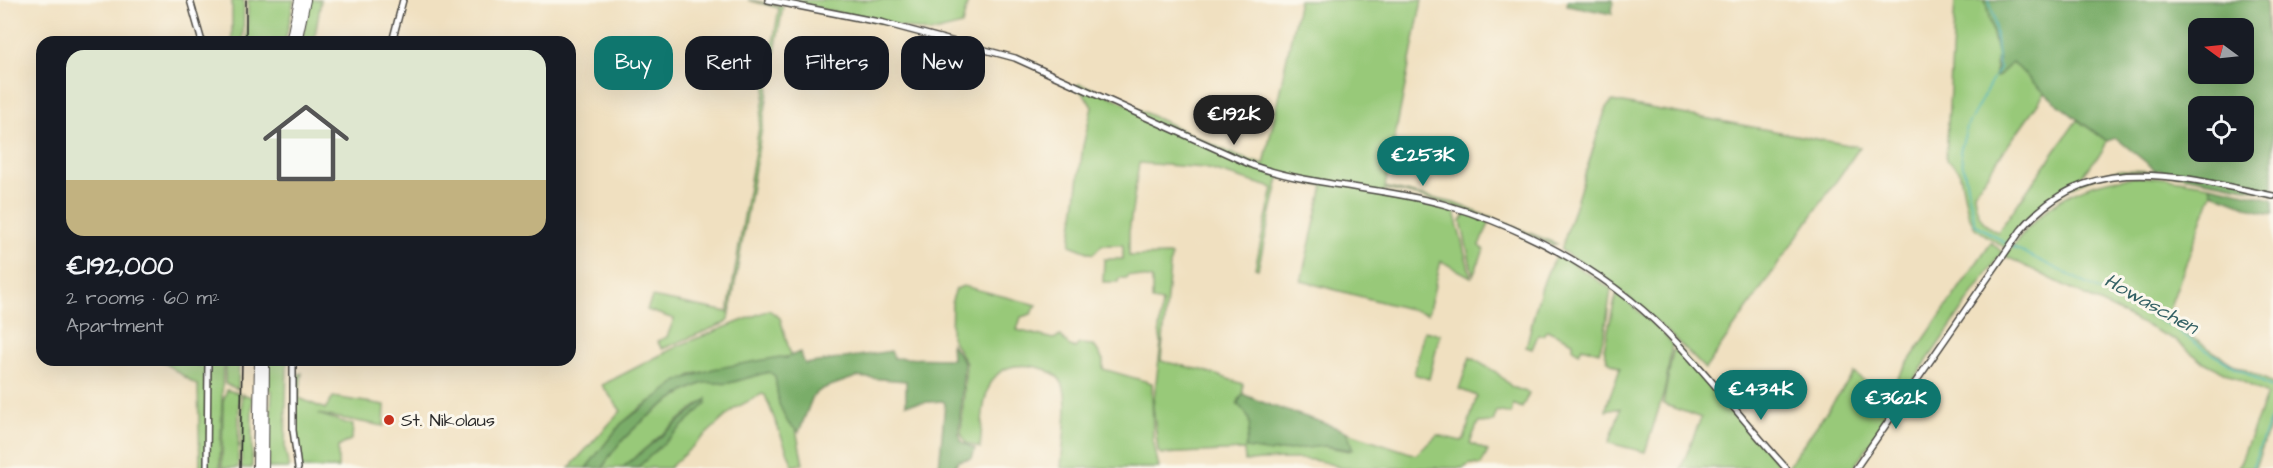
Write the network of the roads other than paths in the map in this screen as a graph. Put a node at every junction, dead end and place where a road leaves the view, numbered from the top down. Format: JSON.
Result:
{"nodes":[{"id":1,"x":190,"y":0,"type":"edge"},
{"id":2,"x":298,"y":0,"type":"edge"},
{"id":3,"x":306,"y":0,"type":"edge"},
{"id":4,"x":403,"y":0,"type":"edge"},
{"id":5,"x":768,"y":0,"type":"edge"},
{"id":6,"x":200,"y":36,"type":"edge"},
{"id":7,"x":291,"y":36,"type":"edge"},
{"id":8,"x":298,"y":36,"type":"edge"},
{"id":9,"x":394,"y":36,"type":"edge"},
{"id":10,"x":2273,"y":196,"type":"edge"},
{"id":11,"x":208,"y":366,"type":"edge"},
{"id":12,"x":259,"y":366,"type":"edge"},
{"id":13,"x":264,"y":366,"type":"edge"},
{"id":14,"x":293,"y":366,"type":"edge"},
{"id":15,"x":261,"y":389,"type":"junction"},
{"id":16,"x":261,"y":405,"type":"junction"},
{"id":17,"x":207,"y":468,"type":"edge"},
{"id":18,"x":256,"y":468,"type":"edge"},
{"id":19,"x":264,"y":468,"type":"edge"},
{"id":20,"x":298,"y":468,"type":"edge"},
{"id":21,"x":1786,"y":468,"type":"edge"},
{"id":22,"x":1856,"y":468,"type":"edge"}],
"edges":[{"from":1,"to":6,"type":"street"},
{"from":2,"to":7,"type":"highway"},
{"from":3,"to":8,"type":"highway"},
{"from":4,"to":9,"type":"street"},
{"from":5,"to":21,"type":"street"},
{"from":10,"to":22,"type":"street"},
{"from":11,"to":17,"type":"street"},
{"from":12,"to":15,"type":"highway"},
{"from":13,"to":15,"type":"highway"},
{"from":14,"to":20,"type":"street"},
{"from":15,"to":16,"type":"highway"},
{"from":16,"to":18,"type":"highway"},
{"from":16,"to":19,"type":"highway"}]}
